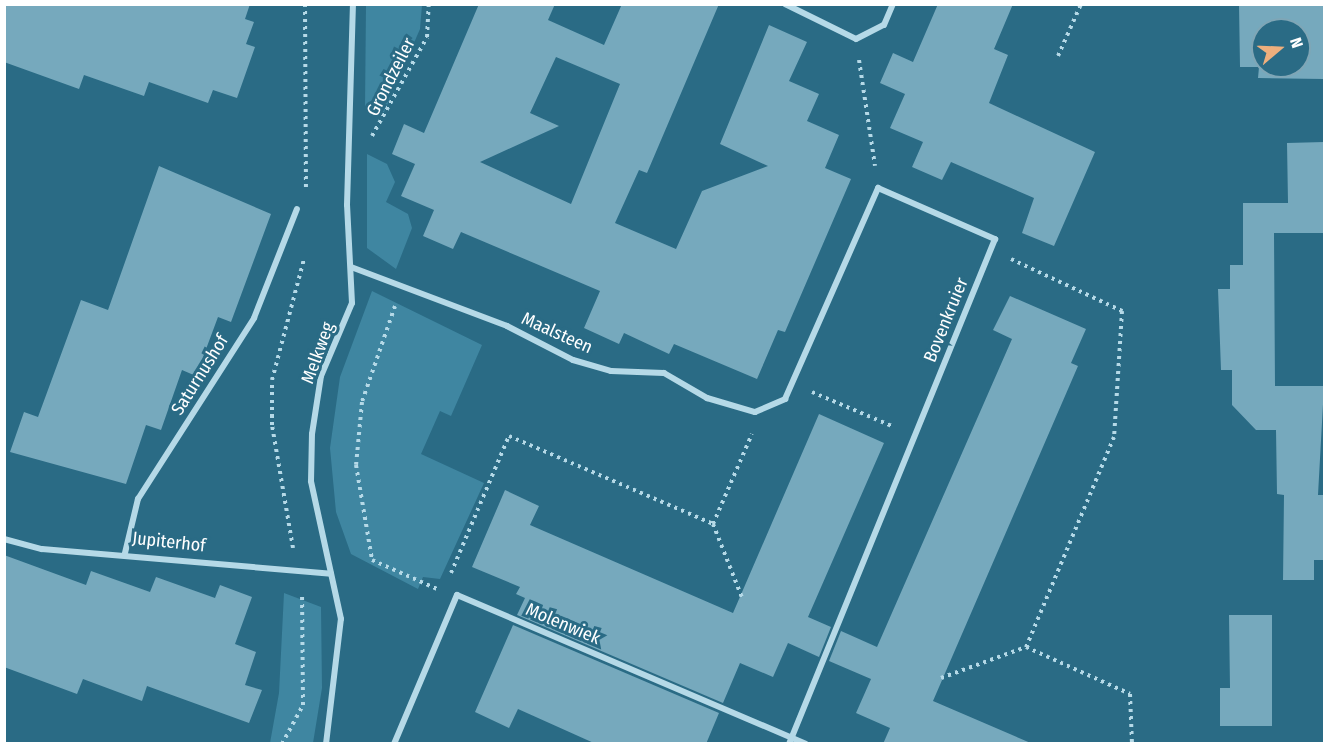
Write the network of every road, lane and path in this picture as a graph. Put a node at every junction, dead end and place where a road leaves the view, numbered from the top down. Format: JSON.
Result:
{"nodes":[{"id":1,"x":353,"y":4,"type":"edge"},
{"id":2,"x":429,"y":4,"type":"edge"},
{"id":3,"x":785,"y":4,"type":"edge"},
{"id":4,"x":893,"y":4,"type":"edge"},
{"id":5,"x":1081,"y":4,"type":"edge"},
{"id":6,"x":856,"y":39,"type":"junction"},
{"id":7,"x":1058,"y":56,"type":"dead end"},
{"id":8,"x":350,"y":136,"type":"junction"},
{"id":9,"x":878,"y":188,"type":"junction"},
{"id":10,"x":297,"y":209,"type":"dead end"},
{"id":11,"x":991,"y":250,"type":"junction"},
{"id":12,"x":351,"y":267,"type":"junction"},
{"id":13,"x":402,"y":286,"type":"junction"},
{"id":14,"x":792,"y":384,"type":"junction"},
{"id":15,"x":763,"y":409,"type":"junction"},
{"id":16,"x":915,"y":437,"type":"junction"},
{"id":17,"x":713,"y":524,"type":"junction"},
{"id":18,"x":4,"y":539,"type":"edge"},
{"id":19,"x":125,"y":553,"type":"junction"},
{"id":20,"x":331,"y":574,"type":"junction"},
{"id":21,"x":743,"y":600,"type":"dead end"},
{"id":22,"x":1026,"y":646,"type":"junction"},
{"id":23,"x":941,"y":678,"type":"dead end"},
{"id":24,"x":790,"y":740,"type":"edge"},
{"id":25,"x":326,"y":744,"type":"edge"},
{"id":26,"x":394,"y":744,"type":"edge"},
{"id":27,"x":806,"y":744,"type":"edge"},
{"id":28,"x":1132,"y":744,"type":"edge"}],
"edges":[{"from":1,"to":8,"type":"street","name":"Melkweg"},
{"from":2,"to":8,"type":"path","name":"Grondzeiler"},
{"from":3,"to":6,"type":"street"},
{"from":4,"to":6,"type":"street"},
{"from":5,"to":7,"type":"path"},
{"from":6,"to":9,"type":"path"},
{"from":8,"to":12,"type":"street","name":"Melkweg"},
{"from":9,"to":11,"type":"street"},
{"from":9,"to":14,"type":"street"},
{"from":10,"to":19,"type":"street","name":"Saturnushof"},
{"from":11,"to":16,"type":"street","name":"Bovenkruier"},
{"from":11,"to":22,"type":"path"},
{"from":12,"to":13,"type":"street","name":"Maalsteen"},
{"from":12,"to":20,"type":"street","name":"Melkweg"},
{"from":13,"to":15,"type":"street","name":"Maalsteen"},
{"from":13,"to":17,"type":"path"},
{"from":14,"to":15,"type":"street"},
{"from":14,"to":16,"type":"path"},
{"from":15,"to":17,"type":"path"},
{"from":16,"to":24,"type":"street","name":"Bovenkruier"},
{"from":17,"to":21,"type":"path"},
{"from":18,"to":19,"type":"street","name":"Jupiterhof"},
{"from":19,"to":20,"type":"street","name":"Jupiterhof"},
{"from":20,"to":25,"type":"street","name":"Melkweg"},
{"from":22,"to":23,"type":"path"},
{"from":22,"to":28,"type":"path"},
{"from":24,"to":26,"type":"street","name":"Molenwiek"},
{"from":24,"to":27,"type":"street","name":"Molenwiek"}]}
